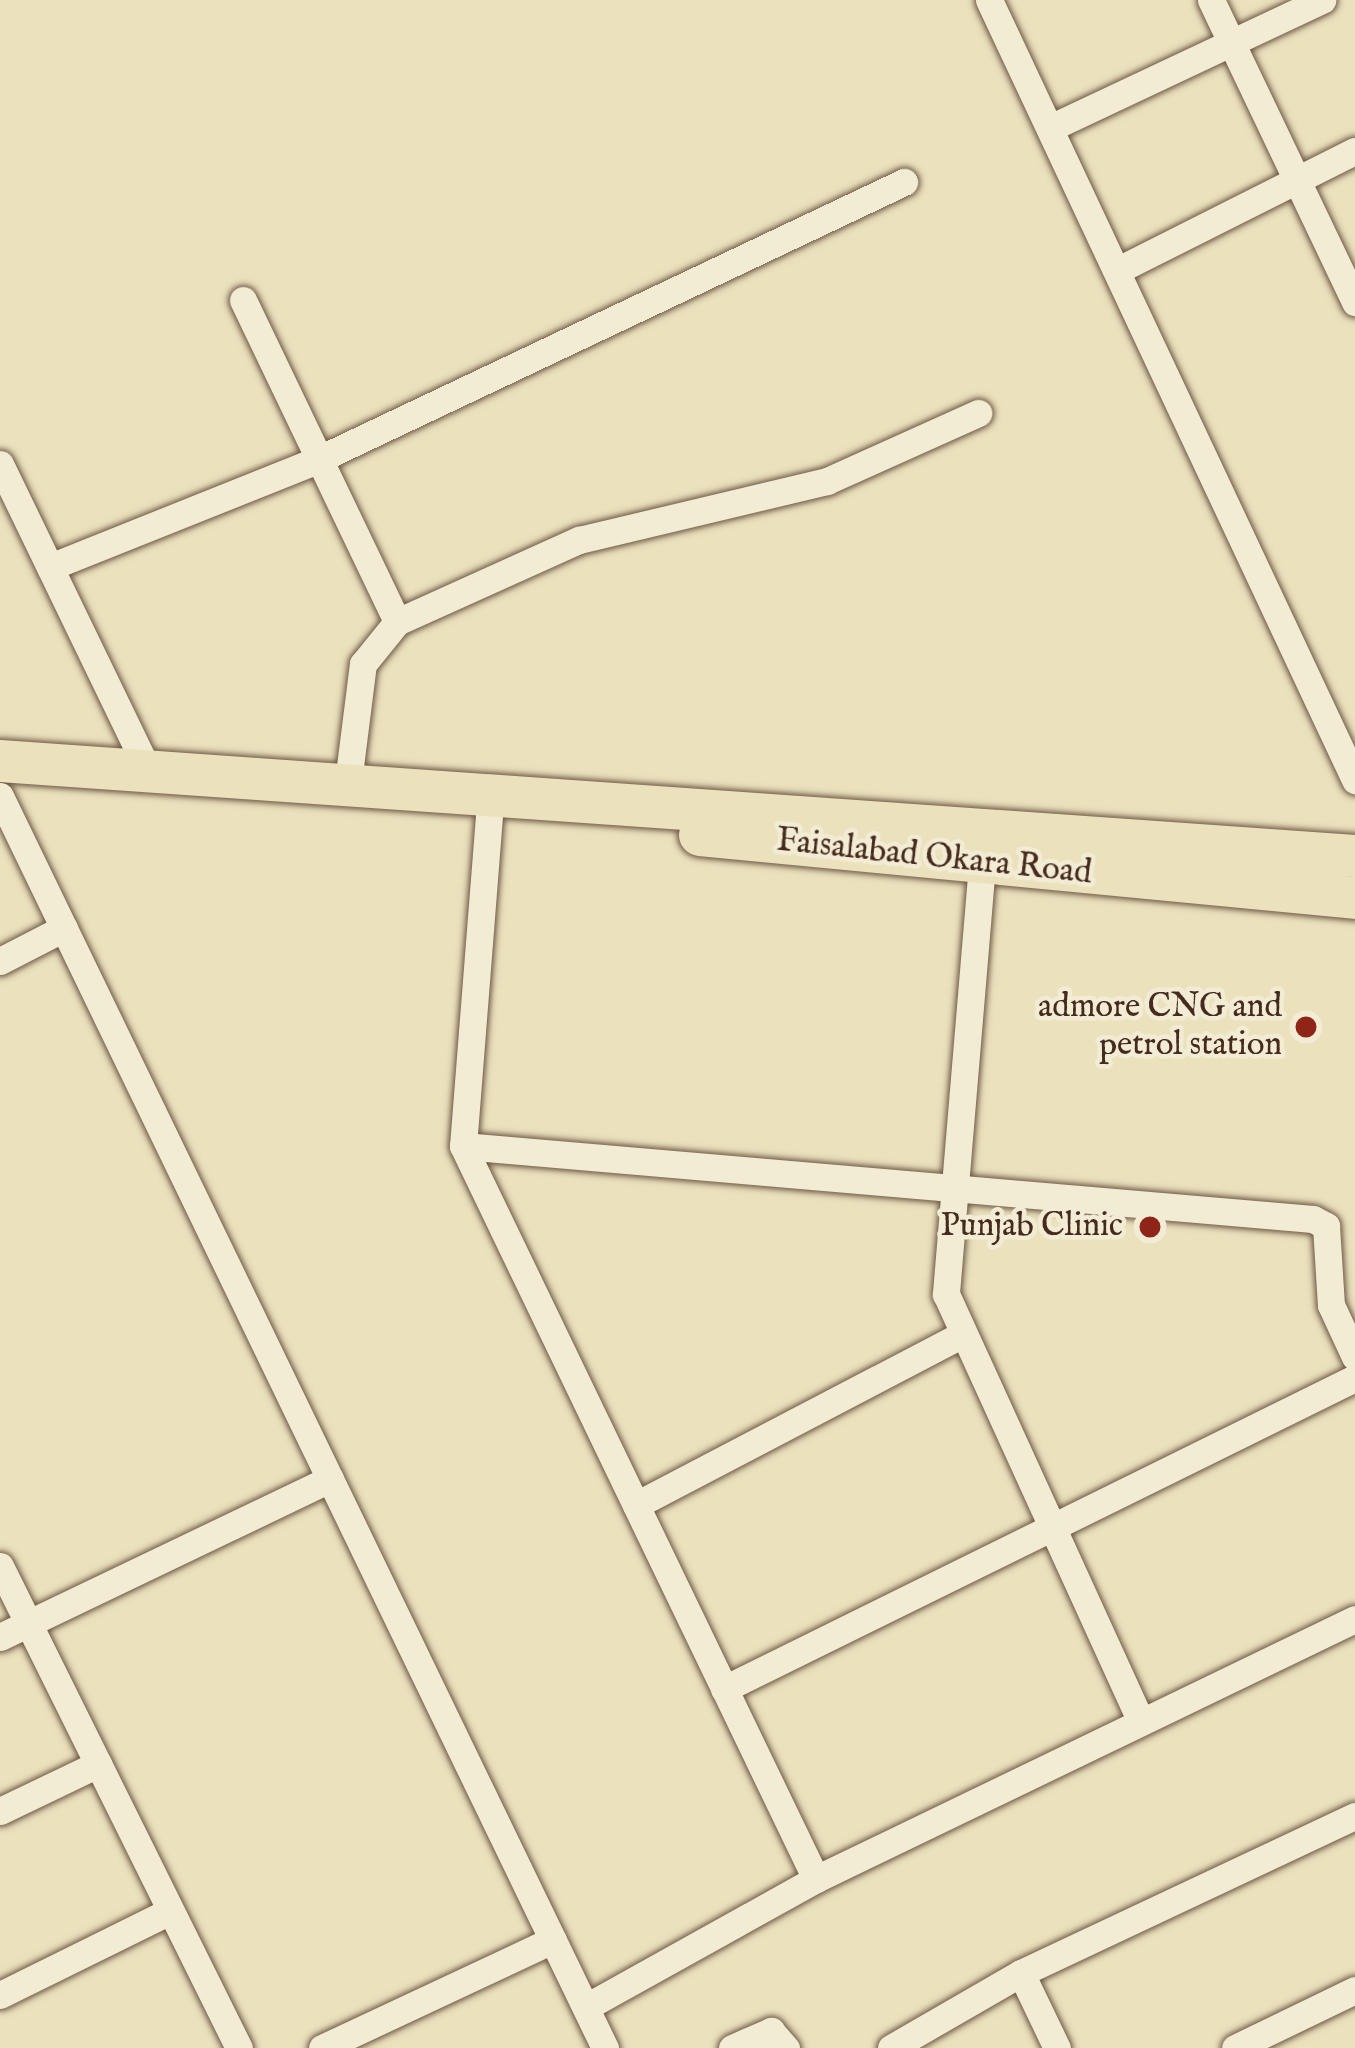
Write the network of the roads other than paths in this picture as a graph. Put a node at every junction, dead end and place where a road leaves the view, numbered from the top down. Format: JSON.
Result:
{"nodes":[{"id":1,"x":989,"y":0,"type":"edge"},
{"id":2,"x":1211,"y":0,"type":"edge"},
{"id":3,"x":1322,"y":0,"type":"edge"},
{"id":4,"x":1231,"y":43,"type":"junction"},
{"id":5,"x":1050,"y":128,"type":"junction"},
{"id":6,"x":1355,"y":151,"type":"edge"},
{"id":7,"x":1297,"y":179,"type":"junction"},
{"id":8,"x":904,"y":182,"type":"dead end"},
{"id":9,"x":1118,"y":270,"type":"junction"},
{"id":10,"x":243,"y":300,"type":"dead end"},
{"id":11,"x":1355,"y":302,"type":"edge"},
{"id":12,"x":979,"y":413,"type":"dead end"},
{"id":13,"x":316,"y":460,"type":"junction"},
{"id":14,"x":0,"y":464,"type":"edge"},
{"id":15,"x":50,"y":567,"type":"junction"},
{"id":16,"x":397,"y":622,"type":"junction"},
{"id":17,"x":0,"y":761,"type":"edge"},
{"id":18,"x":152,"y":776,"type":"junction"},
{"id":19,"x":1355,"y":780,"type":"edge"},
{"id":20,"x":347,"y":790,"type":"junction"},
{"id":21,"x":0,"y":796,"type":"edge"},
{"id":22,"x":503,"y":803,"type":"junction"},
{"id":23,"x":1355,"y":856,"type":"edge"},
{"id":24,"x":982,"y":864,"type":"junction"},
{"id":25,"x":1355,"y":898,"type":"edge"},
{"id":26,"x":64,"y":928,"type":"junction"},
{"id":27,"x":0,"y":961,"type":"edge"},
{"id":28,"x":463,"y":1147,"type":"junction"},
{"id":29,"x":954,"y":1182,"type":"junction"},
{"id":30,"x":959,"y":1336,"type":"junction"},
{"id":31,"x":1355,"y":1357,"type":"edge"},
{"id":32,"x":1355,"y":1378,"type":"edge"},
{"id":33,"x":330,"y":1479,"type":"junction"},
{"id":34,"x":636,"y":1505,"type":"junction"},
{"id":35,"x":1048,"y":1530,"type":"junction"},
{"id":36,"x":0,"y":1566,"type":"edge"},
{"id":37,"x":1355,"y":1619,"type":"edge"},
{"id":38,"x":28,"y":1624,"type":"junction"},
{"id":39,"x":0,"y":1637,"type":"edge"},
{"id":40,"x":724,"y":1688,"type":"junction"},
{"id":41,"x":1141,"y":1722,"type":"junction"},
{"id":42,"x":98,"y":1764,"type":"junction"},
{"id":43,"x":0,"y":1811,"type":"edge"},
{"id":44,"x":1355,"y":1816,"type":"edge"},
{"id":45,"x":816,"y":1879,"type":"junction"},
{"id":46,"x":170,"y":1910,"type":"junction"},
{"id":47,"x":553,"y":1940,"type":"junction"},
{"id":48,"x":1021,"y":1973,"type":"junction"},
{"id":49,"x":1355,"y":1990,"type":"edge"},
{"id":50,"x":0,"y":1994,"type":"edge"},
{"id":51,"x":586,"y":2007,"type":"junction"},
{"id":52,"x":1269,"y":2041,"type":"edge"},
{"id":53,"x":239,"y":2048,"type":"edge"},
{"id":54,"x":322,"y":2048,"type":"edge"},
{"id":55,"x":605,"y":2048,"type":"edge"},
{"id":56,"x":732,"y":2048,"type":"edge"},
{"id":57,"x":786,"y":2048,"type":"edge"},
{"id":58,"x":891,"y":2048,"type":"edge"},
{"id":59,"x":1057,"y":2048,"type":"edge"},
{"id":60,"x":1235,"y":2048,"type":"edge"}],
"edges":[{"from":1,"to":5,"type":"street"},
{"from":2,"to":4,"type":"street"},
{"from":3,"to":4,"type":"street"},
{"from":4,"to":5,"type":"street"},
{"from":4,"to":7,"type":"street"},
{"from":5,"to":9,"type":"street"},
{"from":6,"to":7,"type":"street"},
{"from":7,"to":9,"type":"street"},
{"from":7,"to":11,"type":"street"},
{"from":8,"to":13,"type":"street"},
{"from":9,"to":19,"type":"street"},
{"from":10,"to":13,"type":"street"},
{"from":12,"to":16,"type":"street"},
{"from":13,"to":15,"type":"street"},
{"from":13,"to":16,"type":"street"},
{"from":14,"to":15,"type":"street"},
{"from":15,"to":18,"type":"street"},
{"from":16,"to":20,"type":"street"},
{"from":17,"to":18,"type":"main road","name":"Faisalabad Okara Road"},
{"from":18,"to":20,"type":"main road","name":"Faisalabad Okara Road"},
{"from":20,"to":22,"type":"main road","name":"Faisalabad Okara Road"},
{"from":21,"to":26,"type":"street"},
{"from":22,"to":23,"type":"main road","name":"Faisalabad Okara Road"},
{"from":22,"to":24,"type":"main road","name":"Faisalabad Okara Road"},
{"from":22,"to":28,"type":"street"},
{"from":24,"to":25,"type":"main road","name":"Faisalabad Okara Road"},
{"from":24,"to":29,"type":"street"},
{"from":26,"to":27,"type":"street"},
{"from":26,"to":33,"type":"street"},
{"from":28,"to":29,"type":"street"},
{"from":28,"to":34,"type":"street"},
{"from":29,"to":30,"type":"street"},
{"from":29,"to":31,"type":"street"},
{"from":30,"to":34,"type":"street"},
{"from":30,"to":35,"type":"street"},
{"from":32,"to":35,"type":"street"},
{"from":33,"to":38,"type":"street"},
{"from":33,"to":47,"type":"street"},
{"from":34,"to":40,"type":"street"},
{"from":35,"to":40,"type":"street"},
{"from":35,"to":41,"type":"street"},
{"from":36,"to":38,"type":"street"},
{"from":37,"to":41,"type":"street"},
{"from":38,"to":39,"type":"street"},
{"from":38,"to":42,"type":"street"},
{"from":40,"to":45,"type":"street"},
{"from":41,"to":45,"type":"street"},
{"from":42,"to":43,"type":"street"},
{"from":42,"to":46,"type":"street"},
{"from":44,"to":48,"type":"street"},
{"from":45,"to":51,"type":"street"},
{"from":46,"to":50,"type":"street"},
{"from":46,"to":53,"type":"street"},
{"from":47,"to":51,"type":"street"},
{"from":47,"to":54,"type":"street"},
{"from":48,"to":58,"type":"street"},
{"from":48,"to":59,"type":"street"},
{"from":49,"to":52,"type":"street"},
{"from":51,"to":55,"type":"street"},
{"from":52,"to":60,"type":"street"},
{"from":56,"to":57,"type":"street"}]}
